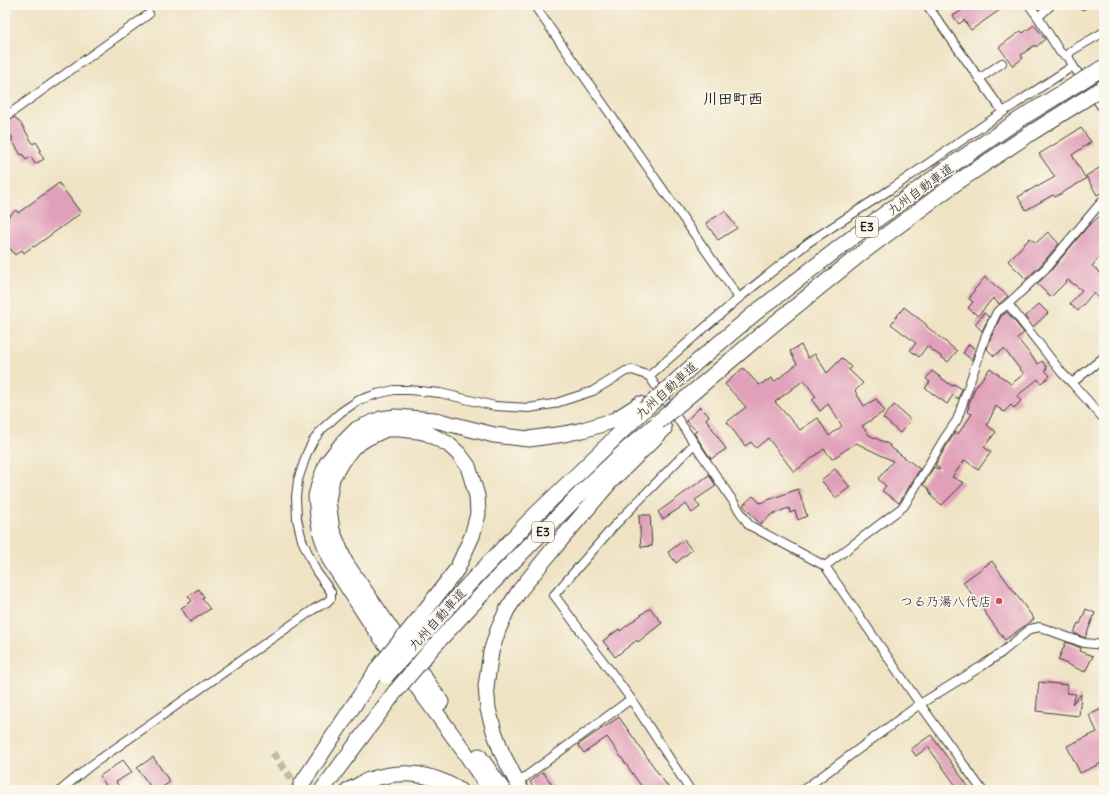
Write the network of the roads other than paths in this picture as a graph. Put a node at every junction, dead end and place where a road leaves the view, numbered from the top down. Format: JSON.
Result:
{"nodes":[{"id":1,"x":534,"y":5,"type":"edge"},
{"id":2,"x":927,"y":5,"type":"edge"},
{"id":3,"x":1029,"y":5,"type":"edge"},
{"id":4,"x":1051,"y":5,"type":"edge"},
{"id":5,"x":149,"y":14,"type":"dead end"},
{"id":6,"x":1038,"y":17,"type":"junction"},
{"id":7,"x":1104,"y":32,"type":"edge"},
{"id":8,"x":1068,"y":56,"type":"junction"},
{"id":9,"x":1002,"y":63,"type":"dead end"},
{"id":10,"x":1073,"y":66,"type":"junction"},
{"id":11,"x":1104,"y":67,"type":"edge"},
{"id":12,"x":979,"y":79,"type":"junction"},
{"id":13,"x":1104,"y":87,"type":"edge"},
{"id":14,"x":1104,"y":110,"type":"edge"},
{"id":15,"x":1003,"y":112,"type":"junction"},
{"id":16,"x":5,"y":117,"type":"edge"},
{"id":17,"x":1104,"y":199,"type":"edge"},
{"id":18,"x":739,"y":298,"type":"junction"},
{"id":19,"x":1008,"y":304,"type":"junction"},
{"id":20,"x":1104,"y":357,"type":"edge"},
{"id":21,"x":649,"y":376,"type":"junction"},
{"id":22,"x":1072,"y":383,"type":"junction"},
{"id":23,"x":643,"y":406,"type":"junction"},
{"id":24,"x":1104,"y":419,"type":"edge"},
{"id":25,"x":661,"y":426,"type":"junction"},
{"id":26,"x":694,"y":444,"type":"junction"},
{"id":27,"x":825,"y":566,"type":"junction"},
{"id":28,"x":421,"y":626,"type":"junction"},
{"id":29,"x":1104,"y":645,"type":"edge"},
{"id":30,"x":630,"y":699,"type":"junction"},
{"id":31,"x":920,"y":704,"type":"junction"},
{"id":32,"x":523,"y":784,"type":"edge"},
{"id":33,"x":299,"y":787,"type":"edge"},
{"id":34,"x":61,"y":790,"type":"edge"},
{"id":35,"x":322,"y":790,"type":"edge"},
{"id":36,"x":349,"y":790,"type":"edge"},
{"id":37,"x":459,"y":790,"type":"edge"},
{"id":38,"x":490,"y":790,"type":"edge"},
{"id":39,"x":503,"y":790,"type":"edge"},
{"id":40,"x":690,"y":790,"type":"edge"},
{"id":41,"x":803,"y":790,"type":"edge"},
{"id":42,"x":982,"y":790,"type":"edge"}],
"edges":[{"from":1,"to":18,"type":"street"},
{"from":2,"to":12,"type":"street"},
{"from":3,"to":6,"type":"street"},
{"from":4,"to":6,"type":"street"},
{"from":5,"to":16,"type":"street"},
{"from":6,"to":8,"type":"street"},
{"from":7,"to":8,"type":"street"},
{"from":8,"to":10,"type":"street"},
{"from":9,"to":12,"type":"street"},
{"from":10,"to":14,"type":"street"},
{"from":10,"to":15,"type":"street"},
{"from":11,"to":23,"type":"highway","name":"九州自動車道","number":"E3","bridge":true},
{"from":12,"to":15,"type":"street"},
{"from":13,"to":25,"type":"highway","name":"九州自動車道","number":"E3","bridge":true},
{"from":15,"to":18,"type":"street"},
{"from":17,"to":19,"type":"street"},
{"from":18,"to":21,"type":"street"},
{"from":19,"to":22,"type":"street"},
{"from":19,"to":27,"type":"street"},
{"from":20,"to":22,"type":"street"},
{"from":21,"to":26,"type":"street"},
{"from":21,"to":34,"type":"street"},
{"from":22,"to":24,"type":"street"},
{"from":23,"to":28,"type":"highway","name":"九州自動車道","number":"E3"},
{"from":23,"to":38,"type":"highway"},
{"from":25,"to":32,"type":"highway"},
{"from":25,"to":35,"type":"highway","name":"九州自動車道","number":"E3","bridge":true},
{"from":26,"to":27,"type":"street"},
{"from":26,"to":30,"type":"street"},
{"from":27,"to":31,"type":"street"},
{"from":28,"to":33,"type":"highway","name":"九州自動車道","number":"E3","bridge":true},
{"from":28,"to":39,"type":"highway"},
{"from":29,"to":31,"type":"street"},
{"from":30,"to":32,"type":"street"},
{"from":30,"to":40,"type":"street"},
{"from":31,"to":41,"type":"street"},
{"from":31,"to":42,"type":"street"},
{"from":36,"to":37,"type":"highway"}]}
